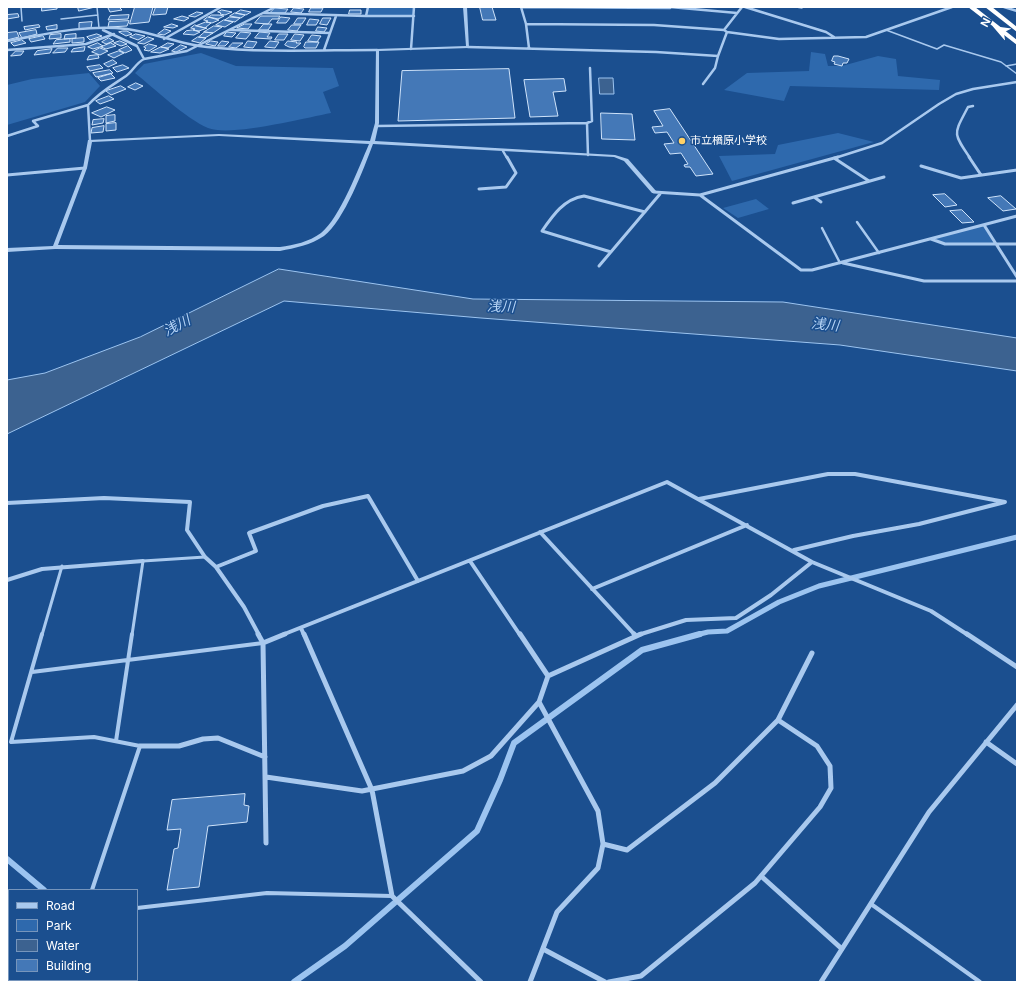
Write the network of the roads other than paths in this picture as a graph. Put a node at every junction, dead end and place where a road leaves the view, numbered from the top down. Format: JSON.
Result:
{"nodes":[{"id":1,"x":21,"y":7,"type":"edge"},
{"id":2,"x":97,"y":7,"type":"edge"},
{"id":3,"x":221,"y":7,"type":"edge"},
{"id":4,"x":274,"y":7,"type":"edge"},
{"id":5,"x":368,"y":7,"type":"edge"},
{"id":6,"x":414,"y":7,"type":"edge"},
{"id":7,"x":465,"y":7,"type":"edge"},
{"id":8,"x":521,"y":7,"type":"edge"},
{"id":9,"x":670,"y":7,"type":"edge"},
{"id":10,"x":742,"y":7,"type":"edge"},
{"id":11,"x":745,"y":7,"type":"edge"},
{"id":12,"x":796,"y":7,"type":"edge"},
{"id":13,"x":952,"y":7,"type":"edge"},
{"id":14,"x":971,"y":7,"type":"edge"},
{"id":15,"x":988,"y":7,"type":"edge"},
{"id":16,"x":1004,"y":7,"type":"edge"},
{"id":17,"x":802,"y":8,"type":"dead end"},
{"id":18,"x":1017,"y":11,"type":"edge"},
{"id":19,"x":261,"y":13,"type":"junction"},
{"id":20,"x":737,"y":13,"type":"junction"},
{"id":21,"x":98,"y":15,"type":"junction"},
{"id":22,"x":336,"y":16,"type":"junction"},
{"id":23,"x":366,"y":16,"type":"junction"},
{"id":24,"x":414,"y":16,"type":"junction"},
{"id":25,"x":61,"y":19,"type":"dead end"},
{"id":26,"x":22,"y":21,"type":"dead end"},
{"id":27,"x":526,"y":24,"type":"junction"},
{"id":28,"x":99,"y":28,"type":"junction"},
{"id":29,"x":230,"y":30,"type":"junction"},
{"id":30,"x":886,"y":30,"type":"junction"},
{"id":31,"x":1017,"y":30,"type":"edge"},
{"id":32,"x":726,"y":31,"type":"junction"},
{"id":33,"x":330,"y":33,"type":"junction"},
{"id":34,"x":114,"y":34,"type":"junction"},
{"id":35,"x":834,"y":38,"type":"junction"},
{"id":36,"x":164,"y":39,"type":"junction"},
{"id":37,"x":7,"y":41,"type":"edge"},
{"id":38,"x":1017,"y":43,"type":"edge"},
{"id":39,"x":199,"y":45,"type":"junction"},
{"id":40,"x":468,"y":48,"type":"junction"},
{"id":41,"x":529,"y":48,"type":"junction"},
{"id":42,"x":411,"y":49,"type":"junction"},
{"id":43,"x":7,"y":50,"type":"edge"},
{"id":44,"x":324,"y":50,"type":"junction"},
{"id":45,"x":377,"y":50,"type":"junction"},
{"id":46,"x":718,"y":56,"type":"junction"},
{"id":47,"x":144,"y":58,"type":"junction"},
{"id":48,"x":1017,"y":64,"type":"edge"},
{"id":49,"x":1006,"y":66,"type":"junction"},
{"id":50,"x":590,"y":68,"type":"dead end"},
{"id":51,"x":1017,"y":74,"type":"edge"},
{"id":52,"x":1017,"y":82,"type":"edge"},
{"id":53,"x":703,"y":84,"type":"dead end"},
{"id":54,"x":88,"y":105,"type":"junction"},
{"id":55,"x":973,"y":106,"type":"dead end"},
{"id":56,"x":587,"y":123,"type":"junction"},
{"id":57,"x":377,"y":126,"type":"junction"},
{"id":58,"x":7,"y":136,"type":"edge"},
{"id":59,"x":90,"y":141,"type":"junction"},
{"id":60,"x":372,"y":143,"type":"junction"},
{"id":61,"x":503,"y":151,"type":"junction"},
{"id":62,"x":588,"y":155,"type":"junction"},
{"id":63,"x":834,"y":158,"type":"junction"},
{"id":64,"x":921,"y":166,"type":"dead end"},
{"id":65,"x":85,"y":168,"type":"junction"},
{"id":66,"x":1017,"y":170,"type":"edge"},
{"id":67,"x":7,"y":175,"type":"edge"},
{"id":68,"x":981,"y":175,"type":"junction"},
{"id":69,"x":884,"y":177,"type":"dead end"},
{"id":70,"x":868,"y":181,"type":"junction"},
{"id":71,"x":479,"y":189,"type":"dead end"},
{"id":72,"x":654,"y":192,"type":"joint"},
{"id":73,"x":660,"y":194,"type":"junction"},
{"id":74,"x":700,"y":195,"type":"junction"},
{"id":75,"x":814,"y":197,"type":"junction"},
{"id":76,"x":821,"y":202,"type":"dead end"},
{"id":77,"x":793,"y":203,"type":"dead end"},
{"id":78,"x":645,"y":212,"type":"junction"},
{"id":79,"x":1017,"y":216,"type":"edge"},
{"id":80,"x":858,"y":222,"type":"dead end"},
{"id":81,"x":984,"y":225,"type":"junction"},
{"id":82,"x":822,"y":228,"type":"dead end"},
{"id":83,"x":931,"y":239,"type":"junction"},
{"id":84,"x":997,"y":244,"type":"junction"},
{"id":85,"x":1017,"y":244,"type":"edge"},
{"id":86,"x":54,"y":247,"type":"junction"},
{"id":87,"x":7,"y":250,"type":"edge"},
{"id":88,"x":611,"y":252,"type":"junction"},
{"id":89,"x":879,"y":252,"type":"junction"},
{"id":90,"x":841,"y":263,"type":"junction"},
{"id":91,"x":599,"y":266,"type":"dead end"},
{"id":92,"x":1017,"y":277,"type":"edge"},
{"id":93,"x":1017,"y":281,"type":"edge"},
{"id":94,"x":699,"y":499,"type":"junction"},
{"id":95,"x":7,"y":503,"type":"edge"},
{"id":96,"x":747,"y":525,"type":"junction"},
{"id":97,"x":540,"y":532,"type":"junction"},
{"id":98,"x":794,"y":550,"type":"junction"},
{"id":99,"x":205,"y":557,"type":"junction"},
{"id":100,"x":144,"y":561,"type":"junction"},
{"id":101,"x":470,"y":561,"type":"junction"},
{"id":102,"x":812,"y":562,"type":"junction"},
{"id":103,"x":62,"y":566,"type":"junction"},
{"id":104,"x":216,"y":567,"type":"junction"},
{"id":105,"x":7,"y":580,"type":"edge"},
{"id":106,"x":418,"y":581,"type":"junction"},
{"id":107,"x":592,"y":589,"type":"junction"},
{"id":108,"x":301,"y":628,"type":"junction"},
{"id":109,"x":636,"y":636,"type":"junction"},
{"id":110,"x":263,"y":643,"type":"junction"},
{"id":111,"x":812,"y":653,"type":"dead end"},
{"id":112,"x":128,"y":660,"type":"junction"},
{"id":113,"x":1017,"y":667,"type":"edge"},
{"id":114,"x":32,"y":672,"type":"junction"},
{"id":115,"x":548,"y":676,"type":"junction"},
{"id":116,"x":539,"y":702,"type":"junction"},
{"id":117,"x":1017,"y":705,"type":"edge"},
{"id":118,"x":778,"y":720,"type":"junction"},
{"id":119,"x":116,"y":742,"type":"junction"},
{"id":120,"x":986,"y":742,"type":"junction"},
{"id":121,"x":140,"y":746,"type":"junction"},
{"id":122,"x":266,"y":757,"type":"junction"},
{"id":123,"x":1017,"y":764,"type":"edge"},
{"id":124,"x":266,"y":777,"type":"junction"},
{"id":125,"x":372,"y":790,"type":"junction"},
{"id":126,"x":266,"y":843,"type":"dead end"},
{"id":127,"x":604,"y":844,"type":"junction"},
{"id":128,"x":761,"y":876,"type":"junction"},
{"id":129,"x":92,"y":889,"type":"edge"},
{"id":130,"x":392,"y":896,"type":"junction"},
{"id":131,"x":870,"y":904,"type":"junction"},
{"id":132,"x":138,"y":908,"type":"edge"},
{"id":133,"x":842,"y":949,"type":"junction"},
{"id":134,"x":542,"y":950,"type":"junction"},
{"id":135,"x":482,"y":982,"type":"edge"},
{"id":136,"x":530,"y":982,"type":"edge"},
{"id":137,"x":605,"y":982,"type":"edge"},
{"id":138,"x":609,"y":982,"type":"edge"},
{"id":139,"x":821,"y":982,"type":"edge"},
{"id":140,"x":980,"y":982,"type":"edge"}],
"edges":[{"from":1,"to":26,"type":"lane"},
{"from":2,"to":21,"type":"lane"},
{"from":3,"to":36,"type":"street"},
{"from":4,"to":19,"type":"street"},
{"from":5,"to":23,"type":"street"},
{"from":6,"to":24,"type":"street"},
{"from":7,"to":40,"type":"street"},
{"from":8,"to":9,"type":"street"},
{"from":8,"to":27,"type":"street"},
{"from":9,"to":20,"type":"street"},
{"from":10,"to":20,"type":"street"},
{"from":11,"to":35,"type":"street"},
{"from":12,"to":17,"type":"lane"},
{"from":13,"to":30,"type":"street"},
{"from":14,"to":38,"type":"highway"},
{"from":15,"to":31,"type":"highway"},
{"from":16,"to":18,"type":"street"},
{"from":19,"to":22,"type":"street"},
{"from":19,"to":29,"type":"street"},
{"from":20,"to":32,"type":"street"},
{"from":21,"to":25,"type":"lane"},
{"from":21,"to":28,"type":"lane"},
{"from":22,"to":23,"type":"street"},
{"from":22,"to":33,"type":"street"},
{"from":23,"to":24,"type":"street"},
{"from":24,"to":42,"type":"street"},
{"from":27,"to":32,"type":"street"},
{"from":27,"to":41,"type":"street"},
{"from":28,"to":34,"type":"street"},
{"from":28,"to":36,"type":"street"},
{"from":28,"to":37,"type":"street"},
{"from":29,"to":33,"type":"street"},
{"from":29,"to":39,"type":"street"},
{"from":30,"to":35,"type":"street"},
{"from":30,"to":49,"type":"lane"},
{"from":32,"to":35,"type":"street"},
{"from":32,"to":46,"type":"street"},
{"from":33,"to":44,"type":"street"},
{"from":34,"to":43,"type":"street"},
{"from":34,"to":47,"type":"street"},
{"from":36,"to":39,"type":"street"},
{"from":39,"to":44,"type":"street"},
{"from":39,"to":47,"type":"street"},
{"from":40,"to":41,"type":"street"},
{"from":40,"to":42,"type":"street"},
{"from":41,"to":46,"type":"street"},
{"from":42,"to":45,"type":"street"},
{"from":44,"to":45,"type":"street"},
{"from":45,"to":57,"type":"street"},
{"from":46,"to":53,"type":"street"},
{"from":47,"to":54,"type":"street"},
{"from":48,"to":49,"type":"lane"},
{"from":49,"to":51,"type":"lane"},
{"from":50,"to":56,"type":"street"},
{"from":52,"to":63,"type":"street"},
{"from":54,"to":58,"type":"street"},
{"from":54,"to":59,"type":"street"},
{"from":55,"to":68,"type":"street"},
{"from":56,"to":57,"type":"street"},
{"from":56,"to":62,"type":"street"},
{"from":57,"to":60,"type":"street"},
{"from":59,"to":60,"type":"street"},
{"from":59,"to":65,"type":"street"},
{"from":60,"to":61,"type":"street"},
{"from":60,"to":86,"type":"street"},
{"from":61,"to":62,"type":"street"},
{"from":61,"to":71,"type":"street"},
{"from":62,"to":72,"type":"street"},
{"from":63,"to":70,"type":"street"},
{"from":63,"to":74,"type":"street"},
{"from":64,"to":68,"type":"street"},
{"from":65,"to":67,"type":"street"},
{"from":65,"to":86,"type":"street"},
{"from":66,"to":68,"type":"street"},
{"from":69,"to":70,"type":"street"},
{"from":70,"to":75,"type":"street"},
{"from":72,"to":73,"type":"street"},
{"from":73,"to":74,"type":"street"},
{"from":73,"to":78,"type":"street"},
{"from":74,"to":90,"type":"street"},
{"from":75,"to":76,"type":"street"},
{"from":75,"to":77,"type":"street"},
{"from":78,"to":88,"type":"street"},
{"from":78,"to":88,"type":"street"},
{"from":79,"to":81,"type":"street"},
{"from":80,"to":89,"type":"lane"},
{"from":81,"to":83,"type":"street"},
{"from":81,"to":84,"type":"street"},
{"from":82,"to":90,"type":"lane"},
{"from":83,"to":84,"type":"street"},
{"from":83,"to":89,"type":"street"},
{"from":84,"to":85,"type":"street"},
{"from":84,"to":92,"type":"street"},
{"from":86,"to":87,"type":"street"},
{"from":88,"to":91,"type":"street"},
{"from":89,"to":90,"type":"street"},
{"from":90,"to":93,"type":"street"},
{"from":94,"to":96,"type":"street"},
{"from":94,"to":97,"type":"street"},
{"from":94,"to":98,"type":"street"},
{"from":95,"to":99,"type":"street"},
{"from":96,"to":98,"type":"street"},
{"from":96,"to":107,"type":"street"},
{"from":97,"to":101,"type":"street"},
{"from":97,"to":107,"type":"street"},
{"from":98,"to":102,"type":"street"},
{"from":99,"to":100,"type":"lane"},
{"from":99,"to":104,"type":"street"},
{"from":100,"to":103,"type":"street"},
{"from":100,"to":112,"type":"lane"},
{"from":101,"to":106,"type":"street"},
{"from":101,"to":115,"type":"street"},
{"from":102,"to":109,"type":"street"},
{"from":102,"to":113,"type":"street"},
{"from":103,"to":105,"type":"street"},
{"from":103,"to":114,"type":"lane"},
{"from":104,"to":106,"type":"street"},
{"from":104,"to":110,"type":"street"},
{"from":106,"to":108,"type":"street"},
{"from":107,"to":109,"type":"street"},
{"from":108,"to":110,"type":"street"},
{"from":108,"to":125,"type":"street"},
{"from":109,"to":115,"type":"street"},
{"from":110,"to":112,"type":"lane"},
{"from":110,"to":122,"type":"street"},
{"from":111,"to":118,"type":"street"},
{"from":112,"to":114,"type":"lane"},
{"from":112,"to":119,"type":"lane"},
{"from":114,"to":119,"type":"lane"},
{"from":115,"to":116,"type":"street"},
{"from":116,"to":125,"type":"street"},
{"from":116,"to":127,"type":"street"},
{"from":117,"to":120,"type":"street"},
{"from":118,"to":127,"type":"street"},
{"from":118,"to":128,"type":"street"},
{"from":119,"to":121,"type":"lane"},
{"from":120,"to":123,"type":"street"},
{"from":120,"to":131,"type":"street"},
{"from":121,"to":122,"type":"street"},
{"from":121,"to":129,"type":"lane"},
{"from":122,"to":124,"type":"street"},
{"from":124,"to":125,"type":"street"},
{"from":124,"to":126,"type":"street"},
{"from":125,"to":130,"type":"street"},
{"from":127,"to":134,"type":"street"},
{"from":128,"to":133,"type":"street"},
{"from":128,"to":138,"type":"street"},
{"from":130,"to":132,"type":"lane"},
{"from":130,"to":135,"type":"street"},
{"from":131,"to":133,"type":"street"},
{"from":131,"to":140,"type":"lane"},
{"from":133,"to":139,"type":"street"},
{"from":134,"to":136,"type":"street"},
{"from":134,"to":137,"type":"street"}]}
